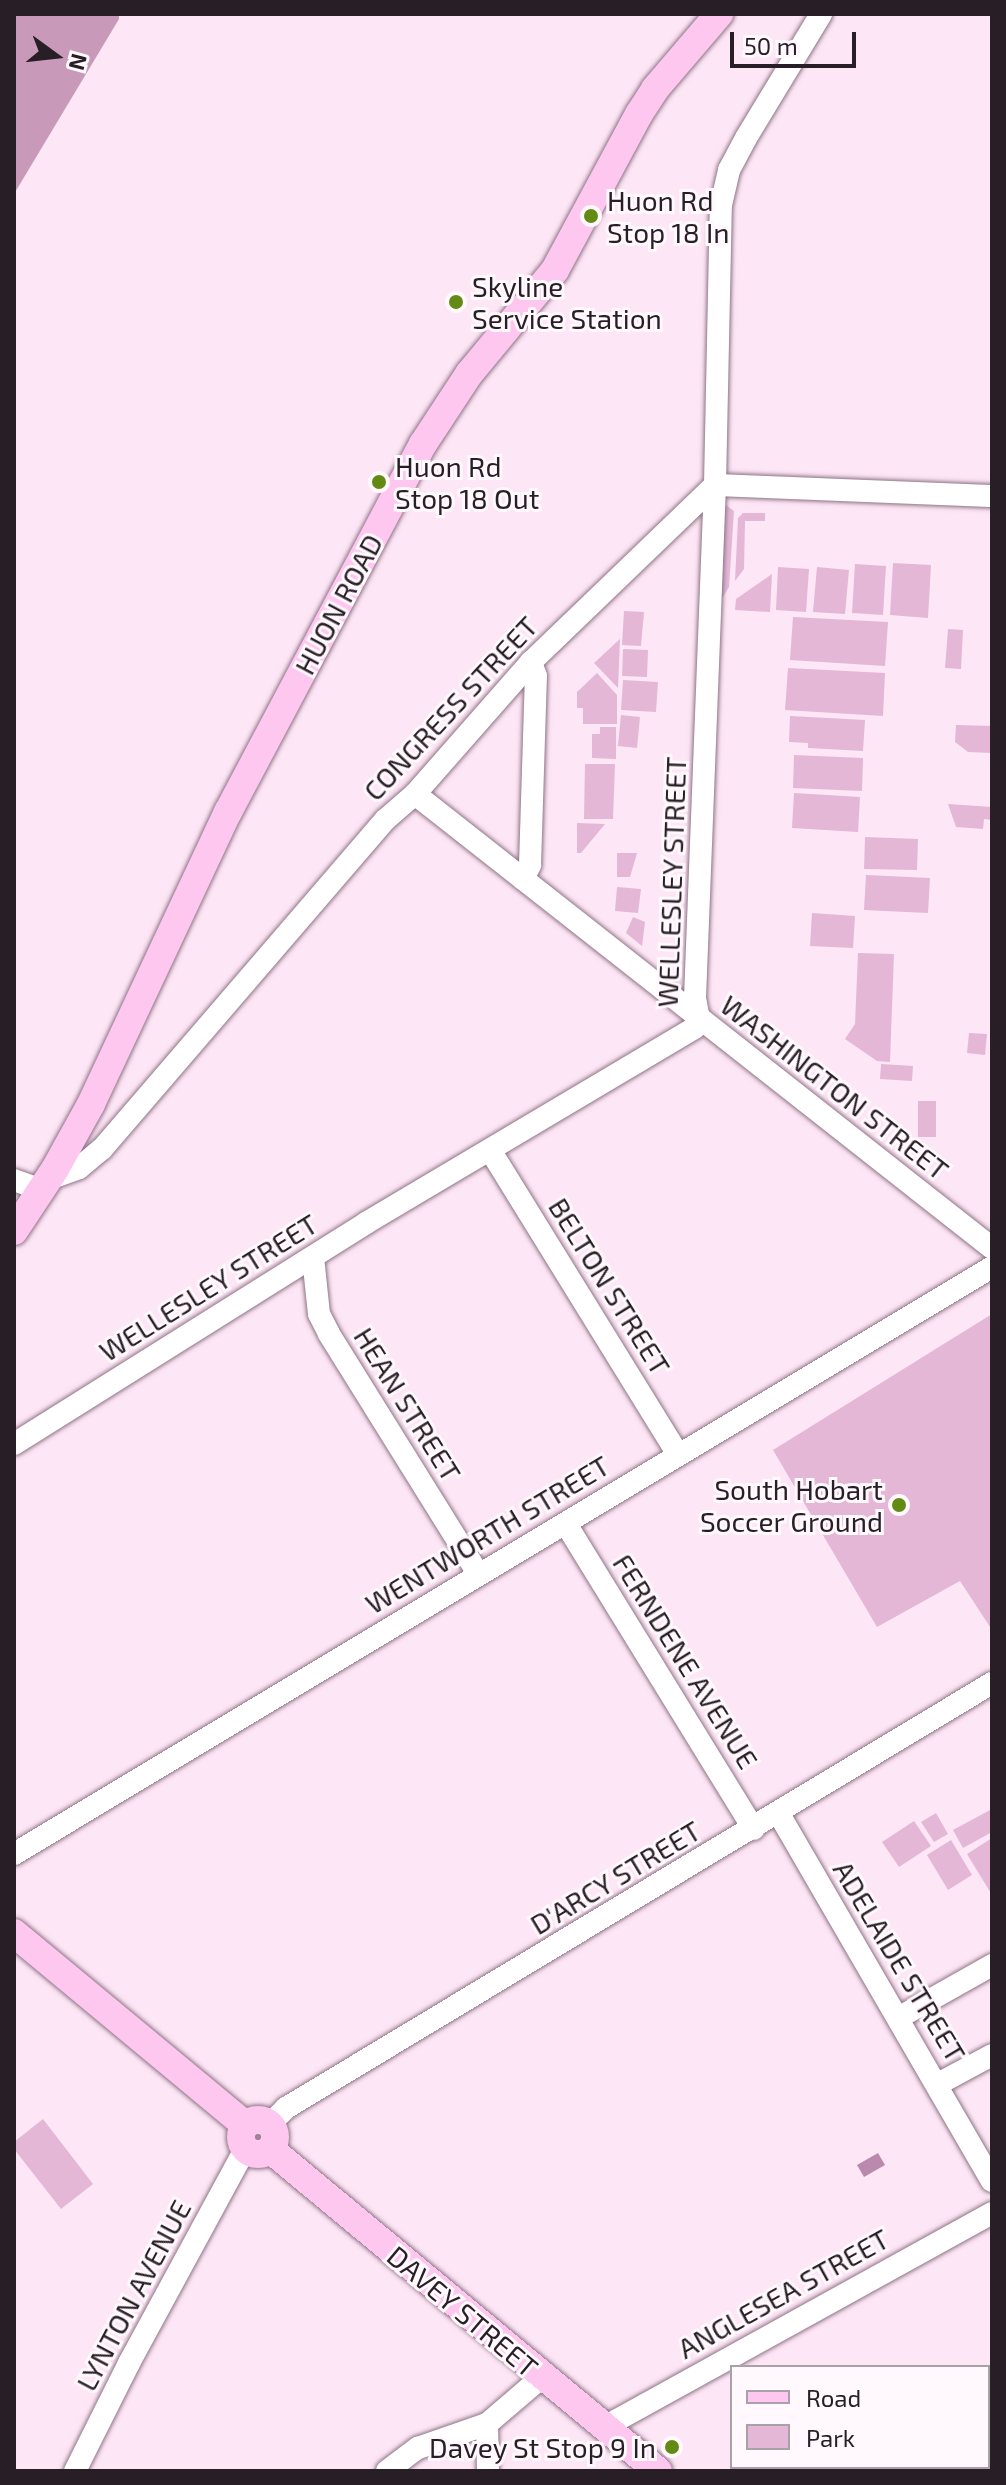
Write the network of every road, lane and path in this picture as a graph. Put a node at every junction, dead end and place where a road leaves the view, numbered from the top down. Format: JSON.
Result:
{"nodes":[{"id":1,"x":719,"y":14,"type":"edge"},
{"id":2,"x":821,"y":14,"type":"edge"},
{"id":3,"x":715,"y":485,"type":"junction"},
{"id":4,"x":992,"y":496,"type":"edge"},
{"id":5,"x":531,"y":662,"type":"junction"},
{"id":6,"x":415,"y":794,"type":"junction"},
{"id":7,"x":523,"y":879,"type":"junction"},
{"id":8,"x":699,"y":1019,"type":"junction"},
{"id":9,"x":490,"y":1150,"type":"junction"},
{"id":10,"x":14,"y":1180,"type":"edge"},
{"id":11,"x":45,"y":1184,"type":"junction"},
{"id":12,"x":14,"y":1231,"type":"edge"},
{"id":13,"x":992,"y":1248,"type":"edge"},
{"id":14,"x":313,"y":1257,"type":"junction"},
{"id":15,"x":992,"y":1267,"type":"edge"},
{"id":16,"x":14,"y":1444,"type":"edge"},
{"id":17,"x":678,"y":1454,"type":"junction"},
{"id":18,"x":566,"y":1524,"type":"junction"},
{"id":19,"x":478,"y":1573,"type":"junction"},
{"id":20,"x":992,"y":1683,"type":"edge"},
{"id":21,"x":779,"y":1814,"type":"junction"},
{"id":22,"x":754,"y":1829,"type":"junction"},
{"id":23,"x":14,"y":1854,"type":"edge"},
{"id":24,"x":14,"y":1933,"type":"edge"},
{"id":25,"x":992,"y":1965,"type":"edge"},
{"id":26,"x":898,"y":2018,"type":"junction"},
{"id":27,"x":992,"y":2055,"type":"edge"},
{"id":28,"x":938,"y":2084,"type":"junction"},
{"id":29,"x":257,"y":2137,"type":"junction"},
{"id":30,"x":992,"y":2181,"type":"edge"},
{"id":31,"x":992,"y":2213,"type":"edge"},
{"id":32,"x":543,"y":2376,"type":"junction"},
{"id":33,"x":487,"y":2424,"type":"junction"},
{"id":34,"x":608,"y":2431,"type":"junction"},
{"id":35,"x":75,"y":2471,"type":"edge"},
{"id":36,"x":387,"y":2471,"type":"edge"},
{"id":37,"x":488,"y":2471,"type":"edge"},
{"id":38,"x":658,"y":2471,"type":"edge"}],
"edges":[{"from":1,"to":11,"type":"main road","name":"HUON ROAD"},
{"from":2,"to":3,"type":"street","name":"WELLESLEY STREET"},
{"from":3,"to":4,"type":"street"},
{"from":3,"to":5,"type":"street","name":"CONGRESS STREET"},
{"from":3,"to":8,"type":"street","name":"WELLESLEY STREET"},
{"from":5,"to":6,"type":"street","name":"CONGRESS STREET"},
{"from":5,"to":7,"type":"street"},
{"from":6,"to":7,"type":"street","name":"WASHINGTON STREET"},
{"from":6,"to":11,"type":"street","name":"CONGRESS STREET"},
{"from":7,"to":8,"type":"street","name":"WASHINGTON STREET"},
{"from":8,"to":9,"type":"street","name":"WELLESLEY STREET"},
{"from":8,"to":13,"type":"street","name":"WASHINGTON STREET"},
{"from":9,"to":14,"type":"street","name":"WELLESLEY STREET"},
{"from":9,"to":17,"type":"street","name":"BELTON STREET"},
{"from":10,"to":11,"type":"street"},
{"from":11,"to":12,"type":"main road","name":"HUON ROAD"},
{"from":14,"to":16,"type":"street","name":"WELLESLEY STREET"},
{"from":14,"to":19,"type":"street","name":"HEAN STREET"},
{"from":15,"to":17,"type":"street","name":"WENTWORTH STREET"},
{"from":17,"to":18,"type":"street","name":"WENTWORTH STREET"},
{"from":18,"to":19,"type":"street","name":"WENTWORTH STREET"},
{"from":18,"to":22,"type":"street","name":"FERNDENE AVENUE"},
{"from":19,"to":23,"type":"street","name":"WENTWORTH STREET"},
{"from":20,"to":21,"type":"street","name":"D'ARCY STREET"},
{"from":21,"to":22,"type":"street","name":"D'ARCY STREET"},
{"from":21,"to":26,"type":"street","name":"ADELAIDE STREET"},
{"from":22,"to":29,"type":"street","name":"D'ARCY STREET"},
{"from":24,"to":29,"type":"main road","name":"DAVEY STREET"},
{"from":25,"to":26,"type":"street"},
{"from":26,"to":28,"type":"street","name":"ADELAIDE STREET"},
{"from":27,"to":28,"type":"street"},
{"from":28,"to":30,"type":"street","name":"ADELAIDE STREET"},
{"from":29,"to":32,"type":"main road","name":"DAVEY STREET"},
{"from":29,"to":35,"type":"street","name":"LYNTON AVENUE"},
{"from":31,"to":34,"type":"street","name":"ANGLESEA STREET"},
{"from":32,"to":33,"type":"street"},
{"from":32,"to":34,"type":"main road","name":"DAVEY STREET"},
{"from":33,"to":36,"type":"street"},
{"from":33,"to":37,"type":"street"},
{"from":34,"to":38,"type":"main road","name":"DAVEY STREET"}]}
